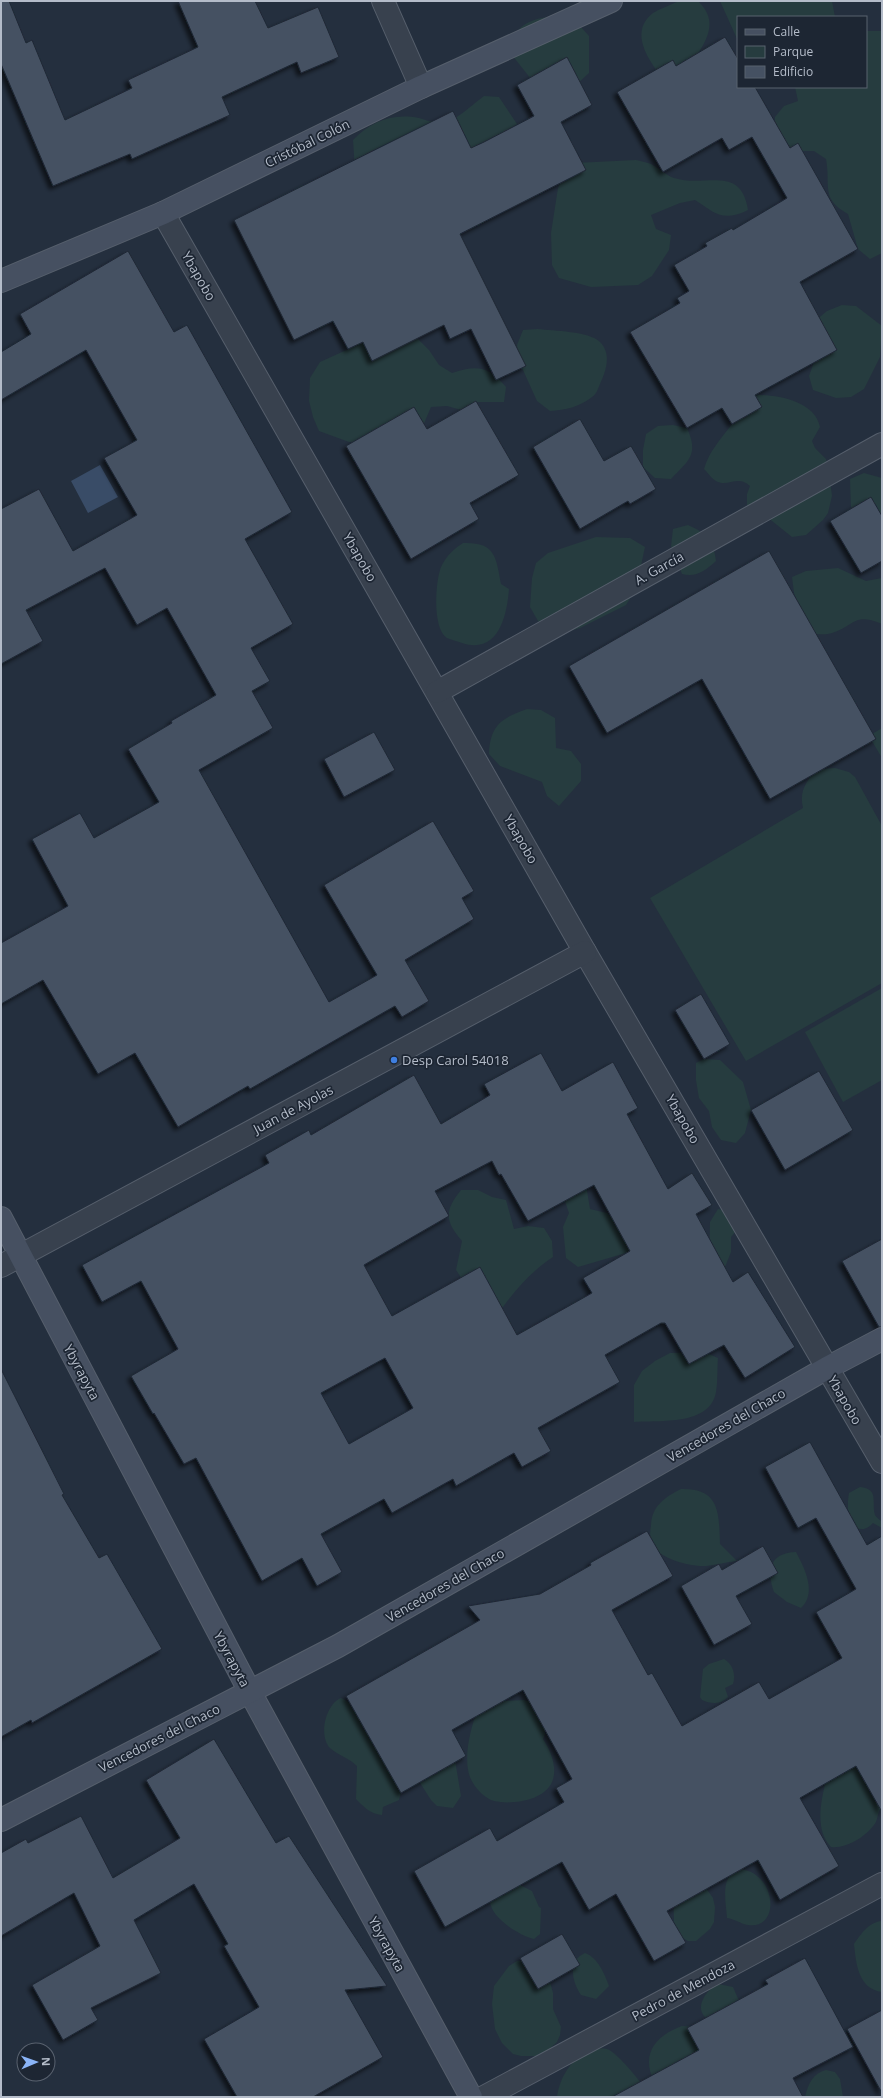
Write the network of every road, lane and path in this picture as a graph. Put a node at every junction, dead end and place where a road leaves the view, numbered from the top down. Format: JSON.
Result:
{"nodes":[{"id":1,"x":383,"y":1,"type":"edge"},
{"id":2,"x":612,"y":1,"type":"edge"},
{"id":3,"x":421,"y":87,"type":"junction"},
{"id":4,"x":163,"y":213,"type":"junction"},
{"id":5,"x":1,"y":281,"type":"edge"},
{"id":6,"x":882,"y":444,"type":"edge"},
{"id":7,"x":437,"y":692,"type":"junction"},
{"id":8,"x":585,"y":952,"type":"junction"},
{"id":9,"x":1,"y":1218,"type":"edge"},
{"id":10,"x":21,"y":1255,"type":"junction"},
{"id":11,"x":1,"y":1266,"type":"edge"},
{"id":12,"x":882,"y":1339,"type":"edge"},
{"id":13,"x":827,"y":1368,"type":"junction"},
{"id":14,"x":882,"y":1462,"type":"edge"},
{"id":15,"x":250,"y":1692,"type":"junction"},
{"id":16,"x":1,"y":1820,"type":"edge"},
{"id":17,"x":882,"y":1884,"type":"edge"},
{"id":18,"x":471,"y":2097,"type":"edge"},
{"id":19,"x":484,"y":2097,"type":"edge"}],
"edges":[{"from":1,"to":3,"type":"street"},
{"from":2,"to":3,"type":"street","name":"Cristóbal Colón"},
{"from":3,"to":4,"type":"street","name":"Cristóbal Colón"},
{"from":4,"to":5,"type":"street","name":"Cristóbal Colón"},
{"from":4,"to":7,"type":"street","name":"Ybapobo"},
{"from":6,"to":7,"type":"street","name":"A. García"},
{"from":7,"to":8,"type":"street","name":"Ybapobo"},
{"from":8,"to":10,"type":"street","name":"Juan de Ayolas"},
{"from":8,"to":13,"type":"street","name":"Ybapobo"},
{"from":9,"to":10,"type":"street","name":"Ybyrapyta"},
{"from":10,"to":11,"type":"street","name":"Juan de Ayolas"},
{"from":10,"to":15,"type":"street","name":"Ybyrapyta"},
{"from":12,"to":13,"type":"street","name":"Vencedores del Chaco"},
{"from":13,"to":14,"type":"street","name":"Ybapobo"},
{"from":13,"to":15,"type":"street","name":"Vencedores del Chaco"},
{"from":15,"to":16,"type":"street","name":"Vencedores del Chaco"},
{"from":15,"to":18,"type":"street","name":"Ybyrapyta"},
{"from":17,"to":19,"type":"street","name":"Pedro de Mendoza"}]}
